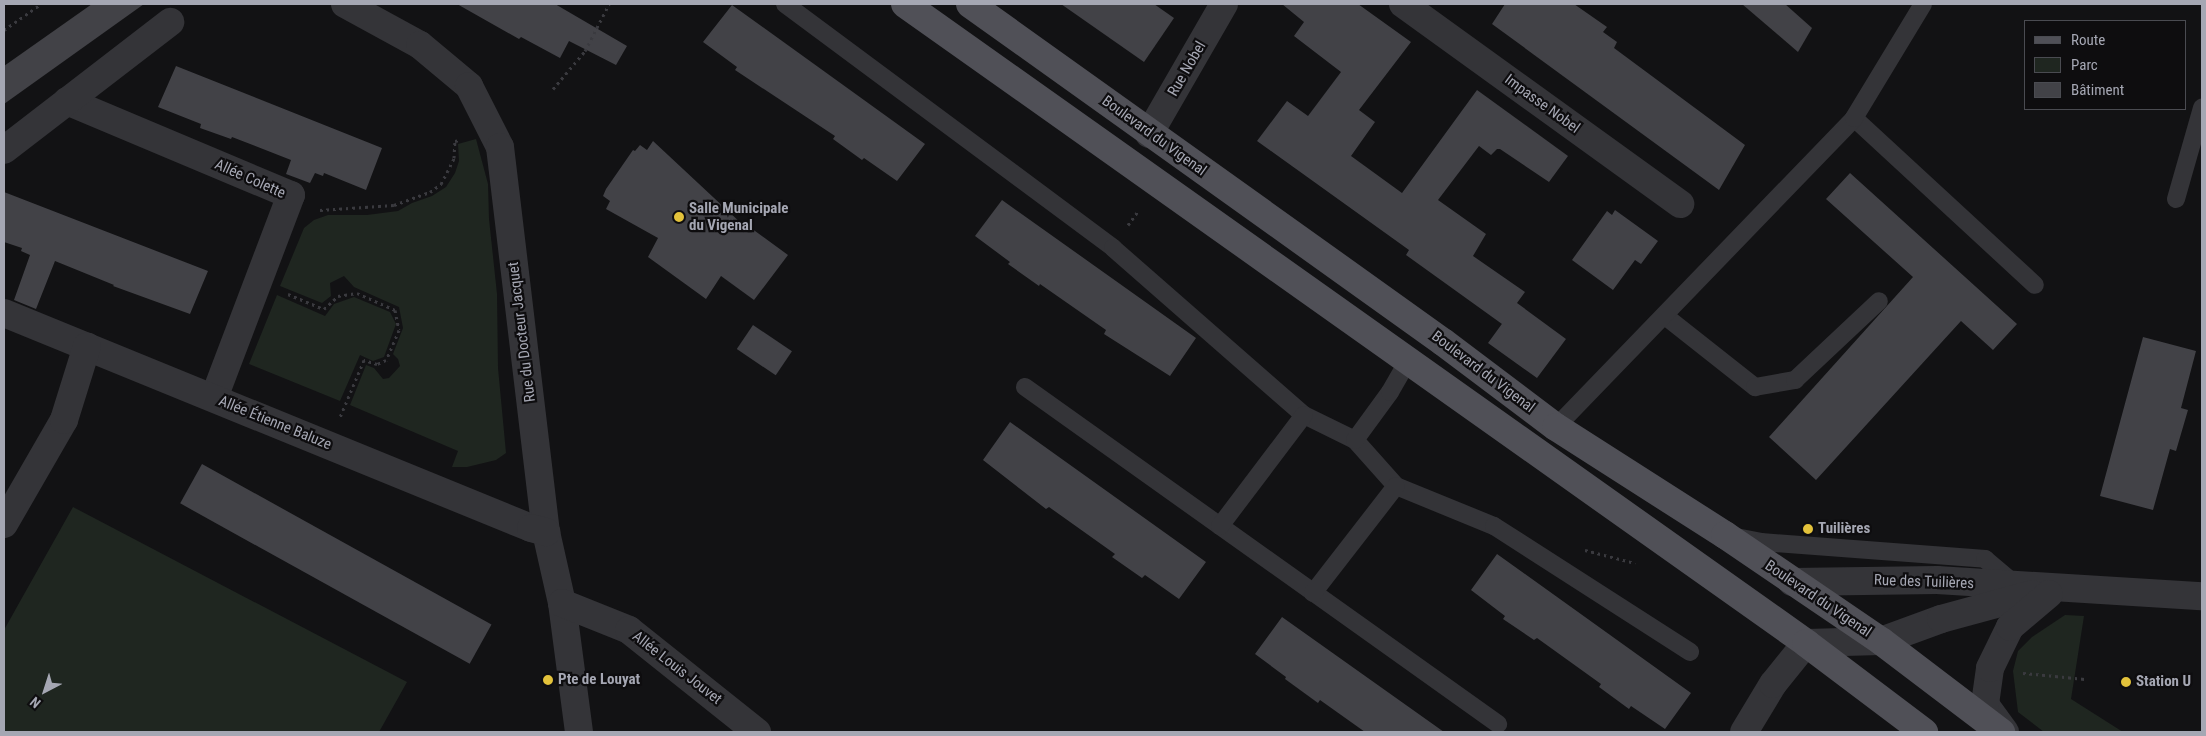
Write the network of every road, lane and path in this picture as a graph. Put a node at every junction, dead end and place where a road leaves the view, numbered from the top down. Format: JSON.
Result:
{"nodes":[{"id":1,"x":41,"y":4,"type":"edge"},
{"id":2,"x":345,"y":4,"type":"edge"},
{"id":3,"x":609,"y":4,"type":"edge"},
{"id":4,"x":785,"y":4,"type":"edge"},
{"id":5,"x":905,"y":4,"type":"edge"},
{"id":6,"x":970,"y":4,"type":"edge"},
{"id":7,"x":1224,"y":4,"type":"edge"},
{"id":8,"x":1403,"y":4,"type":"edge"},
{"id":9,"x":1923,"y":4,"type":"edge"},
{"id":10,"x":170,"y":22,"type":"dead end"},
{"id":11,"x":4,"y":30,"type":"edge"},
{"id":12,"x":553,"y":89,"type":"dead end"},
{"id":13,"x":67,"y":101,"type":"junction"},
{"id":14,"x":2202,"y":108,"type":"edge"},
{"id":15,"x":1854,"y":118,"type":"junction"},
{"id":16,"x":491,"y":129,"type":"junction"},
{"id":17,"x":1149,"y":134,"type":"junction"},
{"id":18,"x":4,"y":150,"type":"edge"},
{"id":19,"x":2176,"y":199,"type":"dead end"},
{"id":20,"x":1680,"y":204,"type":"dead end"},
{"id":21,"x":285,"y":210,"type":"junction"},
{"id":22,"x":258,"y":282,"type":"junction"},
{"id":23,"x":2035,"y":285,"type":"dead end"},
{"id":24,"x":1879,"y":301,"type":"dead end"},
{"id":25,"x":4,"y":314,"type":"edge"},
{"id":26,"x":1665,"y":316,"type":"junction"},
{"id":27,"x":87,"y":346,"type":"junction"},
{"id":28,"x":1408,"y":361,"type":"junction"},
{"id":29,"x":1025,"y":387,"type":"dead end"},
{"id":30,"x":214,"y":398,"type":"junction"},
{"id":31,"x":1304,"y":415,"type":"junction"},
{"id":32,"x":1556,"y":427,"type":"junction"},
{"id":33,"x":1355,"y":440,"type":"junction"},
{"id":34,"x":328,"y":445,"type":"junction"},
{"id":35,"x":1396,"y":486,"type":"junction"},
{"id":36,"x":4,"y":524,"type":"edge"},
{"id":37,"x":1220,"y":526,"type":"junction"},
{"id":38,"x":546,"y":532,"type":"junction"},
{"id":39,"x":1725,"y":535,"type":"junction"},
{"id":40,"x":1792,"y":582,"type":"junction"},
{"id":41,"x":2017,"y":586,"type":"junction"},
{"id":42,"x":2056,"y":588,"type":"junction"},
{"id":43,"x":1314,"y":593,"type":"junction"},
{"id":44,"x":2202,"y":596,"type":"edge"},
{"id":45,"x":562,"y":603,"type":"junction"},
{"id":46,"x":1881,"y":642,"type":"junction"},
{"id":47,"x":1806,"y":644,"type":"junction"},
{"id":48,"x":1690,"y":652,"type":"dead end"},
{"id":49,"x":2017,"y":672,"type":"dead end"},
{"id":50,"x":2085,"y":678,"type":"dead end"},
{"id":51,"x":1498,"y":724,"type":"dead end"},
{"id":52,"x":579,"y":732,"type":"edge"},
{"id":53,"x":757,"y":732,"type":"edge"},
{"id":54,"x":1744,"y":732,"type":"edge"},
{"id":55,"x":1924,"y":732,"type":"edge"},
{"id":56,"x":2001,"y":732,"type":"edge"},
{"id":57,"x":2005,"y":732,"type":"edge"}],
"edges":[{"from":1,"to":11,"type":"path"},
{"from":2,"to":16,"type":"street","name":"Rue du Docteur Jacquet"},
{"from":3,"to":12,"type":"path"},
{"from":4,"to":31,"type":"lane"},
{"from":5,"to":28,"type":"main road"},
{"from":6,"to":17,"type":"main road","name":"Boulevard du Vigenal"},
{"from":7,"to":17,"type":"street","name":"Rue Nobel"},
{"from":8,"to":20,"type":"street","name":"Impasse Nobel"},
{"from":9,"to":15,"type":"lane"},
{"from":10,"to":13,"type":"street"},
{"from":13,"to":18,"type":"street"},
{"from":13,"to":21,"type":"street","name":"Allée Colette"},
{"from":14,"to":19,"type":"lane"},
{"from":15,"to":23,"type":"lane"},
{"from":15,"to":26,"type":"lane"},
{"from":16,"to":21,"type":"path"},
{"from":16,"to":38,"type":"street","name":"Rue du Docteur Jacquet"},
{"from":17,"to":32,"type":"main road","name":"Boulevard du Vigenal"},
{"from":21,"to":22,"type":"street","name":"Allée Colette"},
{"from":22,"to":30,"type":"street","name":"Allée Colette"},
{"from":22,"to":34,"type":"path"},
{"from":24,"to":26,"type":"lane"},
{"from":25,"to":27,"type":"street","name":"Allée Étienne Baluze"},
{"from":26,"to":32,"type":"lane"},
{"from":27,"to":30,"type":"street","name":"Allée Étienne Baluze"},
{"from":27,"to":36,"type":"street"},
{"from":28,"to":33,"type":"lane"},
{"from":28,"to":47,"type":"main road"},
{"from":29,"to":37,"type":"lane"},
{"from":30,"to":34,"type":"street","name":"Allée Étienne Baluze"},
{"from":31,"to":33,"type":"lane"},
{"from":31,"to":37,"type":"lane"},
{"from":32,"to":39,"type":"main road","name":"Boulevard du Vigenal"},
{"from":33,"to":35,"type":"lane"},
{"from":34,"to":38,"type":"street","name":"Allée Étienne Baluze"},
{"from":35,"to":43,"type":"lane"},
{"from":35,"to":48,"type":"lane"},
{"from":37,"to":43,"type":"lane"},
{"from":38,"to":45,"type":"street","name":"Rue du Docteur Jacquet"},
{"from":39,"to":40,"type":"main road","name":"Boulevard du Vigenal"},
{"from":39,"to":41,"type":"lane"},
{"from":40,"to":41,"type":"street","name":"Rue des Tuilières"},
{"from":40,"to":46,"type":"main road","name":"Boulevard du Vigenal"},
{"from":41,"to":42,"type":"street","name":"Rue des Tuilières"},
{"from":42,"to":44,"type":"street","name":"Rue des Tuilières"},
{"from":42,"to":46,"type":"street","name":"Rue des Tuilières"},
{"from":42,"to":57,"type":"street"},
{"from":43,"to":51,"type":"lane"},
{"from":45,"to":52,"type":"street","name":"Rue du Docteur Jacquet"},
{"from":45,"to":53,"type":"street","name":"Allée Louis Jouvet"},
{"from":46,"to":47,"type":"street","name":"Rue des Tuilières"},
{"from":46,"to":56,"type":"main road","name":"Boulevard du Vigenal"},
{"from":47,"to":54,"type":"street"},
{"from":47,"to":55,"type":"main road"},
{"from":49,"to":50,"type":"path"}]}
